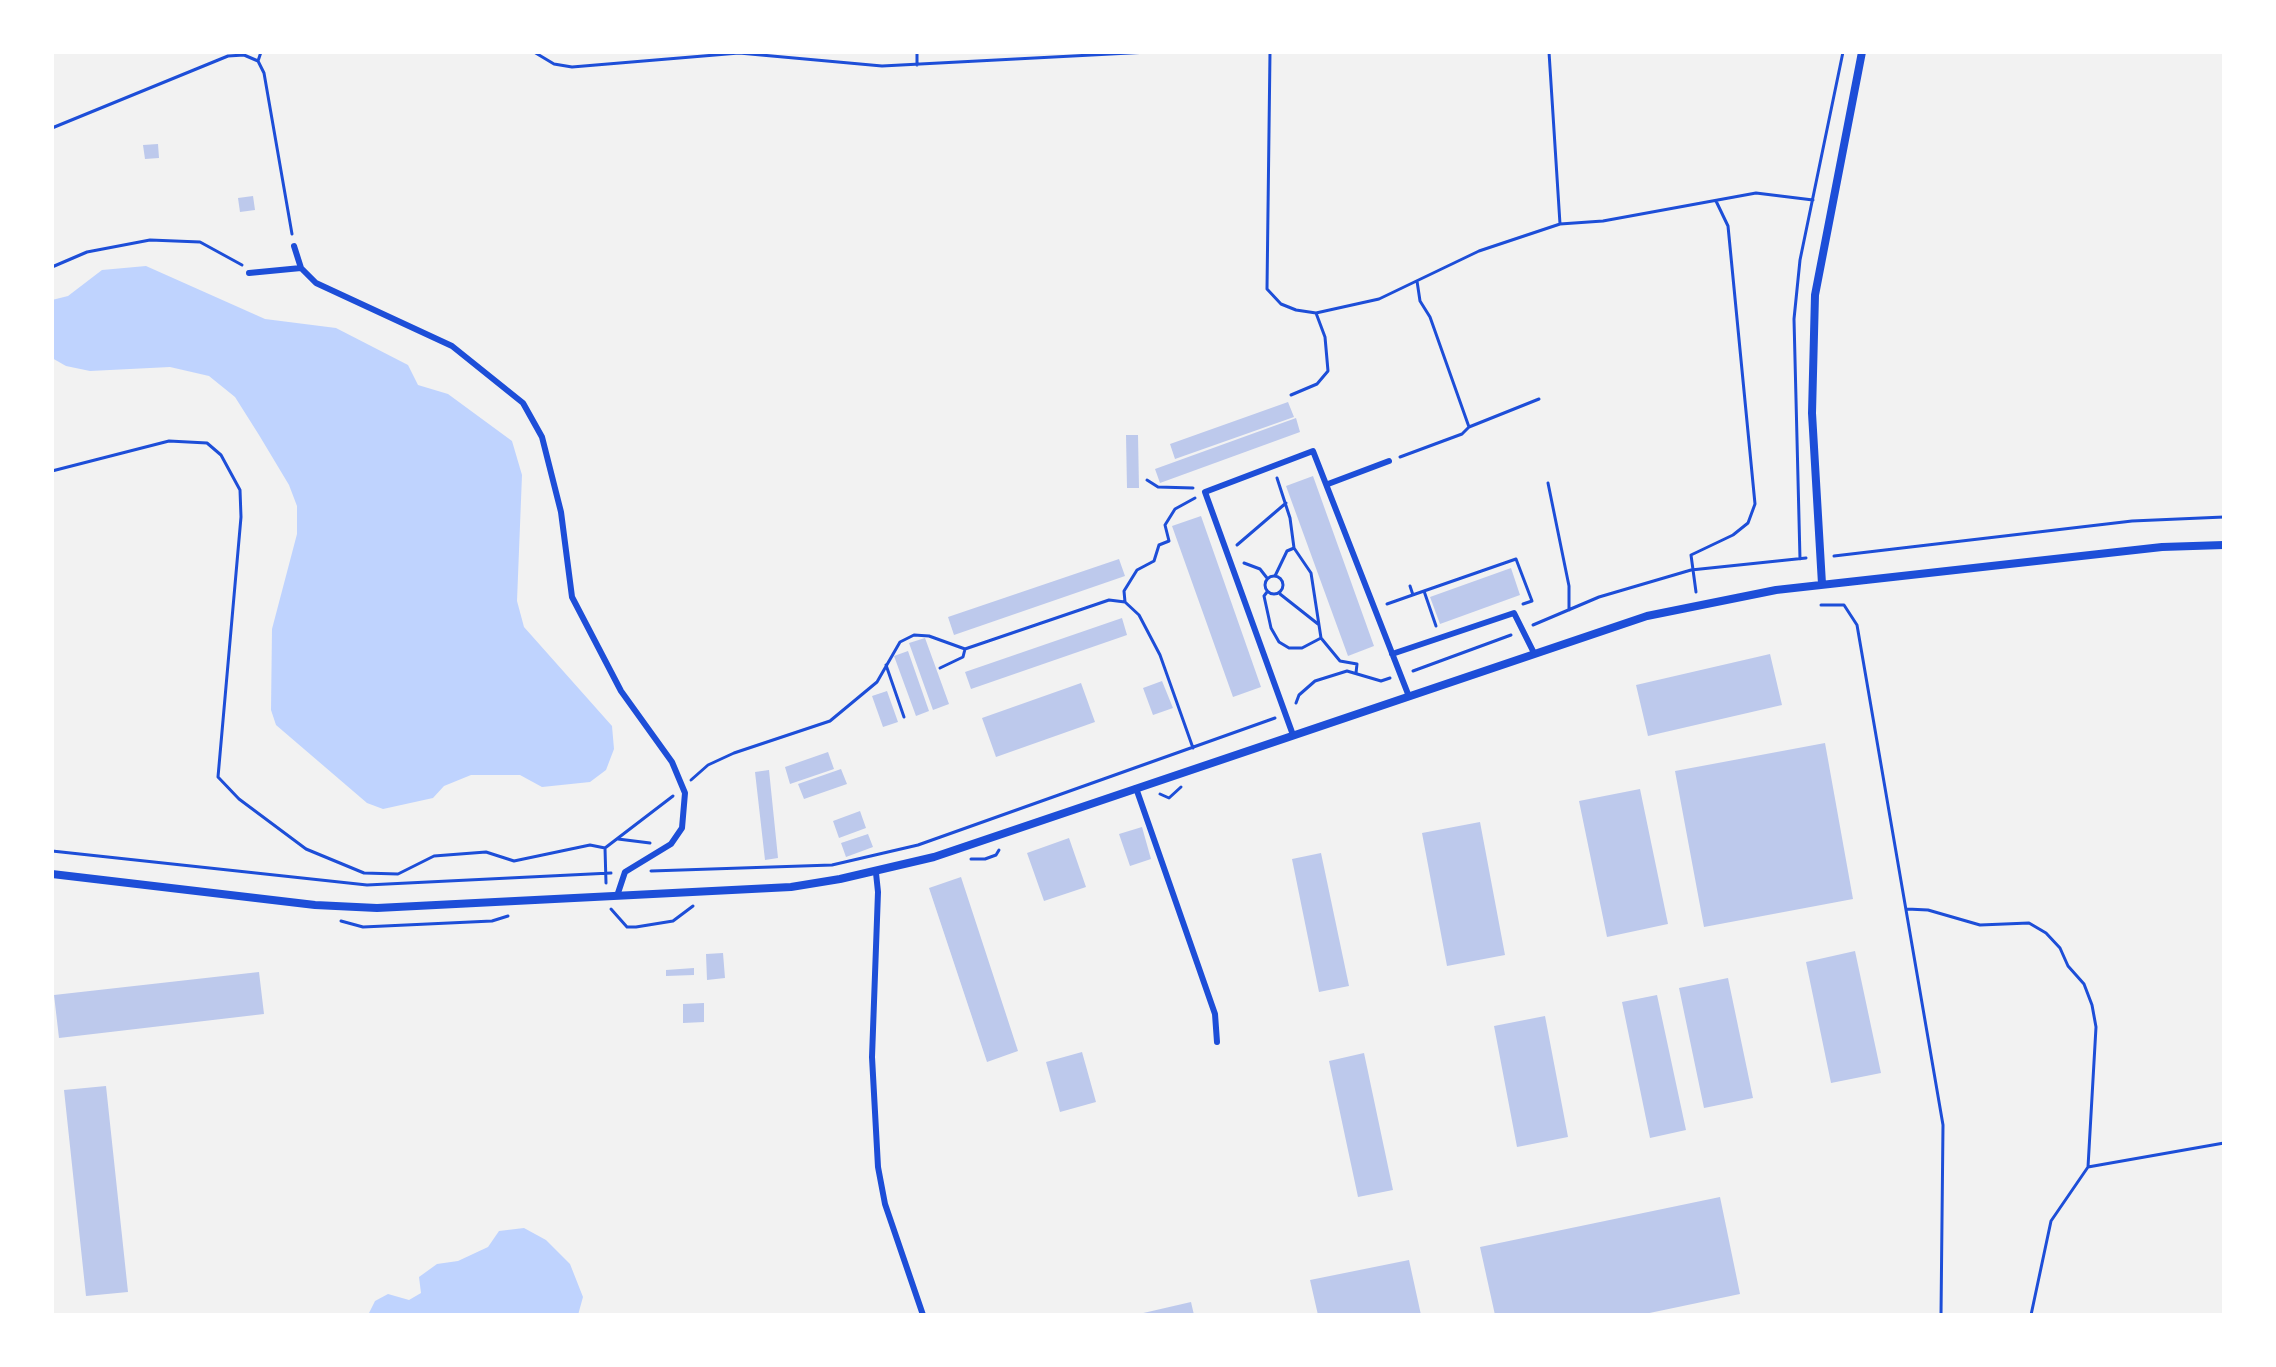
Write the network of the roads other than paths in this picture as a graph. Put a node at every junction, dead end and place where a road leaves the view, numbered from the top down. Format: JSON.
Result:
{"nodes":[{"id":1,"x":1862,"y":52,"type":"edge"},
{"id":2,"x":294,"y":246,"type":"road end"},
{"id":3,"x":301,"y":268,"type":"junction"},
{"id":4,"x":249,"y":273,"type":"road end"},
{"id":5,"x":1389,"y":461,"type":"road end"},
{"id":6,"x":1328,"y":484,"type":"junction"},
{"id":7,"x":2224,"y":545,"type":"edge"},
{"id":8,"x":1822,"y":584,"type":"junction"},
{"id":9,"x":1534,"y":653,"type":"junction"},
{"id":10,"x":1392,"y":654,"type":"junction"},
{"id":11,"x":1408,"y":694,"type":"junction"},
{"id":12,"x":1293,"y":735,"type":"junction"},
{"id":13,"x":1136,"y":788,"type":"junction"},
{"id":14,"x":876,"y":873,"type":"junction"},
{"id":15,"x":52,"y":874,"type":"edge"},
{"id":16,"x":617,"y":896,"type":"junction"},
{"id":17,"x":1217,"y":1042,"type":"dead end"},
{"id":18,"x":923,"y":1315,"type":"edge"}],
"edges":[{"from":1,"to":8,"type":"street"},
{"from":2,"to":3,"type":"lane"},
{"from":3,"to":4,"type":"lane"},
{"from":3,"to":16,"type":"lane"},
{"from":5,"to":6,"type":"lane"},
{"from":6,"to":10,"type":"lane"},
{"from":6,"to":12,"type":"lane"},
{"from":7,"to":8,"type":"street"},
{"from":8,"to":9,"type":"street"},
{"from":9,"to":10,"type":"lane"},
{"from":9,"to":11,"type":"street"},
{"from":10,"to":11,"type":"lane"},
{"from":11,"to":12,"type":"street"},
{"from":12,"to":13,"type":"street"},
{"from":13,"to":14,"type":"street"},
{"from":13,"to":17,"type":"lane"},
{"from":14,"to":16,"type":"street"},
{"from":14,"to":18,"type":"lane"},
{"from":15,"to":16,"type":"street"}]}
